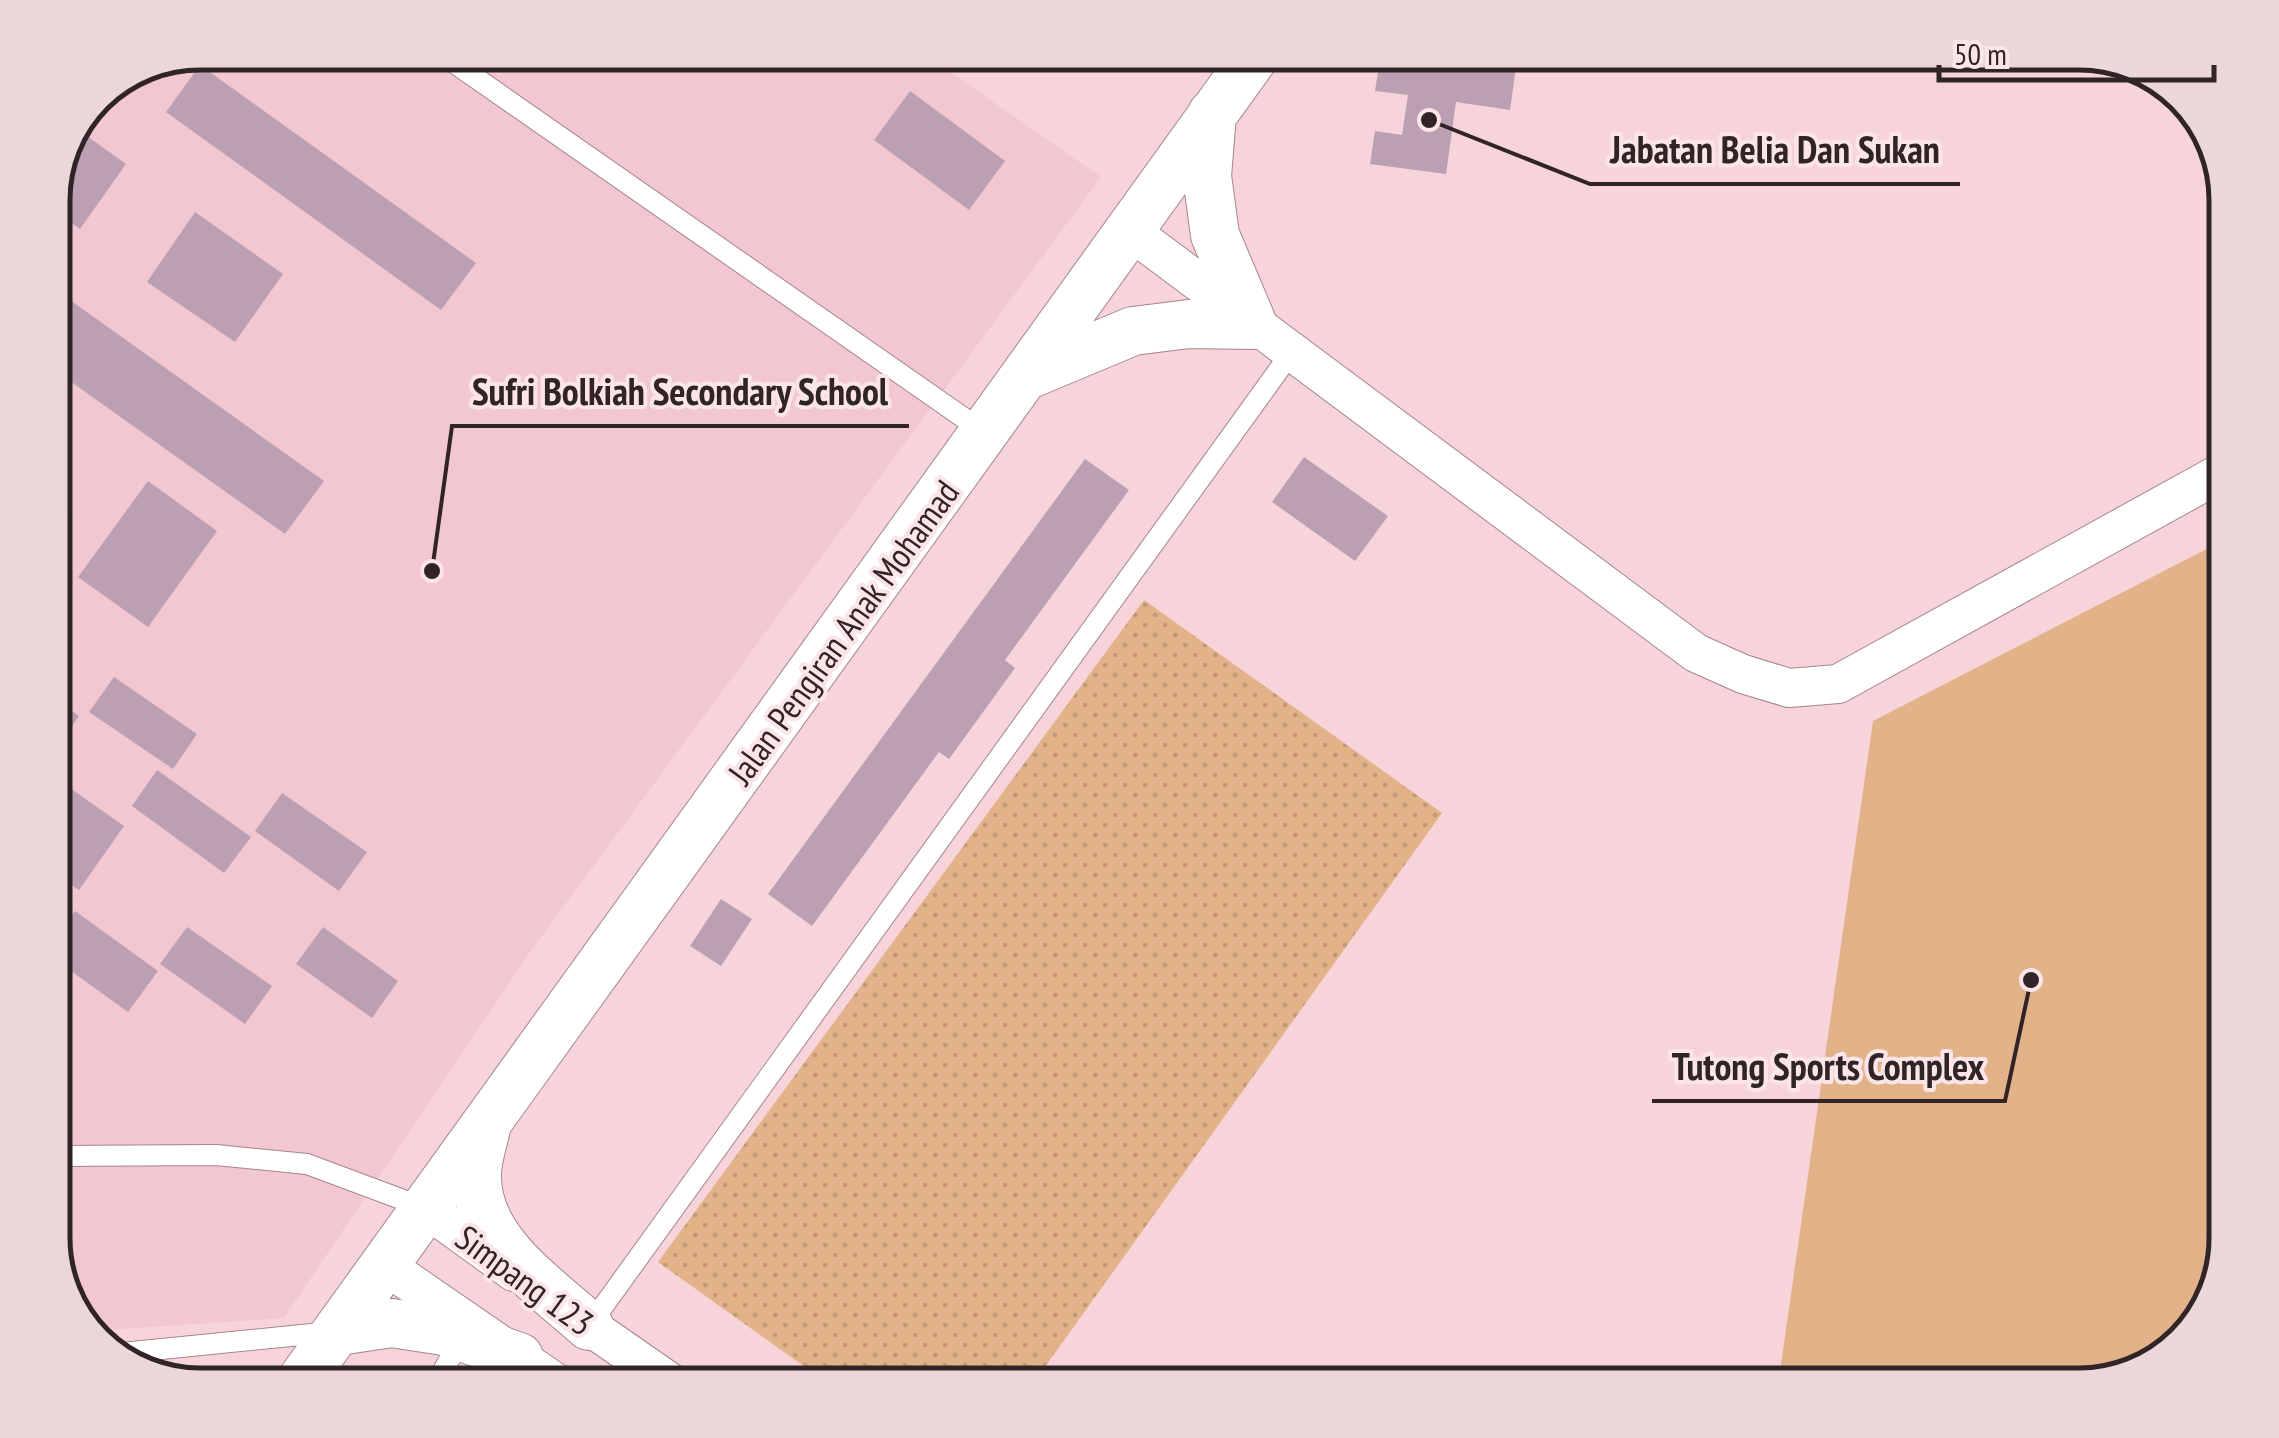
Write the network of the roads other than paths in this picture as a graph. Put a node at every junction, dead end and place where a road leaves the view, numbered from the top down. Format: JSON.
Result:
{"nodes":[{"id":1,"x":466,"y":70,"type":"edge"},
{"id":2,"x":1244,"y":70,"type":"edge"},
{"id":3,"x":1212,"y":114,"type":"junction"},
{"id":4,"x":1130,"y":231,"type":"junction"},
{"id":5,"x":1253,"y":325,"type":"junction"},
{"id":6,"x":1291,"y":353,"type":"junction"},
{"id":7,"x":1028,"y":374,"type":"junction"},
{"id":8,"x":986,"y":433,"type":"junction"},
{"id":9,"x":2209,"y":479,"type":"edge"},
{"id":10,"x":487,"y":1125,"type":"junction"},
{"id":11,"x":70,"y":1156,"type":"edge"},
{"id":12,"x":426,"y":1209,"type":"junction"},
{"id":13,"x":386,"y":1266,"type":"junction"},
{"id":14,"x":589,"y":1326,"type":"junction"},
{"id":15,"x":338,"y":1331,"type":"junction"},
{"id":16,"x":462,"y":1337,"type":"junction"},
{"id":17,"x":136,"y":1352,"type":"edge"},
{"id":18,"x":519,"y":1357,"type":"junction"},
{"id":19,"x":311,"y":1368,"type":"edge"},
{"id":20,"x":445,"y":1368,"type":"edge"},
{"id":21,"x":534,"y":1368,"type":"edge"},
{"id":22,"x":648,"y":1368,"type":"edge"}],
"edges":[{"from":1,"to":8,"type":"lane"},
{"from":2,"to":3,"type":"street","name":"Jalan Pengiran Anak Mohamad"},
{"from":3,"to":4,"type":"street","name":"Jalan Pengiran Anak Mohamad"},
{"from":3,"to":5,"type":"street"},
{"from":4,"to":5,"type":"street"},
{"from":4,"to":7,"type":"street","name":"Jalan Pengiran Anak Mohamad"},
{"from":5,"to":6,"type":"street"},
{"from":5,"to":7,"type":"street"},
{"from":6,"to":9,"type":"street"},
{"from":6,"to":14,"type":"lane"},
{"from":7,"to":8,"type":"street","name":"Jalan Pengiran Anak Mohamad"},
{"from":8,"to":10,"type":"street","name":"Jalan Pengiran Anak Mohamad"},
{"from":10,"to":12,"type":"street","name":"Jalan Pengiran Anak Mohamad"},
{"from":10,"to":14,"type":"street"},
{"from":11,"to":12,"type":"lane"},
{"from":12,"to":13,"type":"street","name":"Jalan Pengiran Anak Mohamad"},
{"from":12,"to":14,"type":"street","name":"Simpang 123"},
{"from":13,"to":15,"type":"street","name":"Jalan Pengiran Anak Mohamad"},
{"from":13,"to":18,"type":"street","name":"Simpang 123"},
{"from":14,"to":22,"type":"street","name":"Simpang 123"},
{"from":15,"to":16,"type":"street"},
{"from":15,"to":17,"type":"lane"},
{"from":15,"to":19,"type":"street","name":"Jalan Pengiran Anak Mohamad"},
{"from":16,"to":18,"type":"street"},
{"from":16,"to":20,"type":"lane"},
{"from":18,"to":21,"type":"street","name":"Simpang 123"}]}
